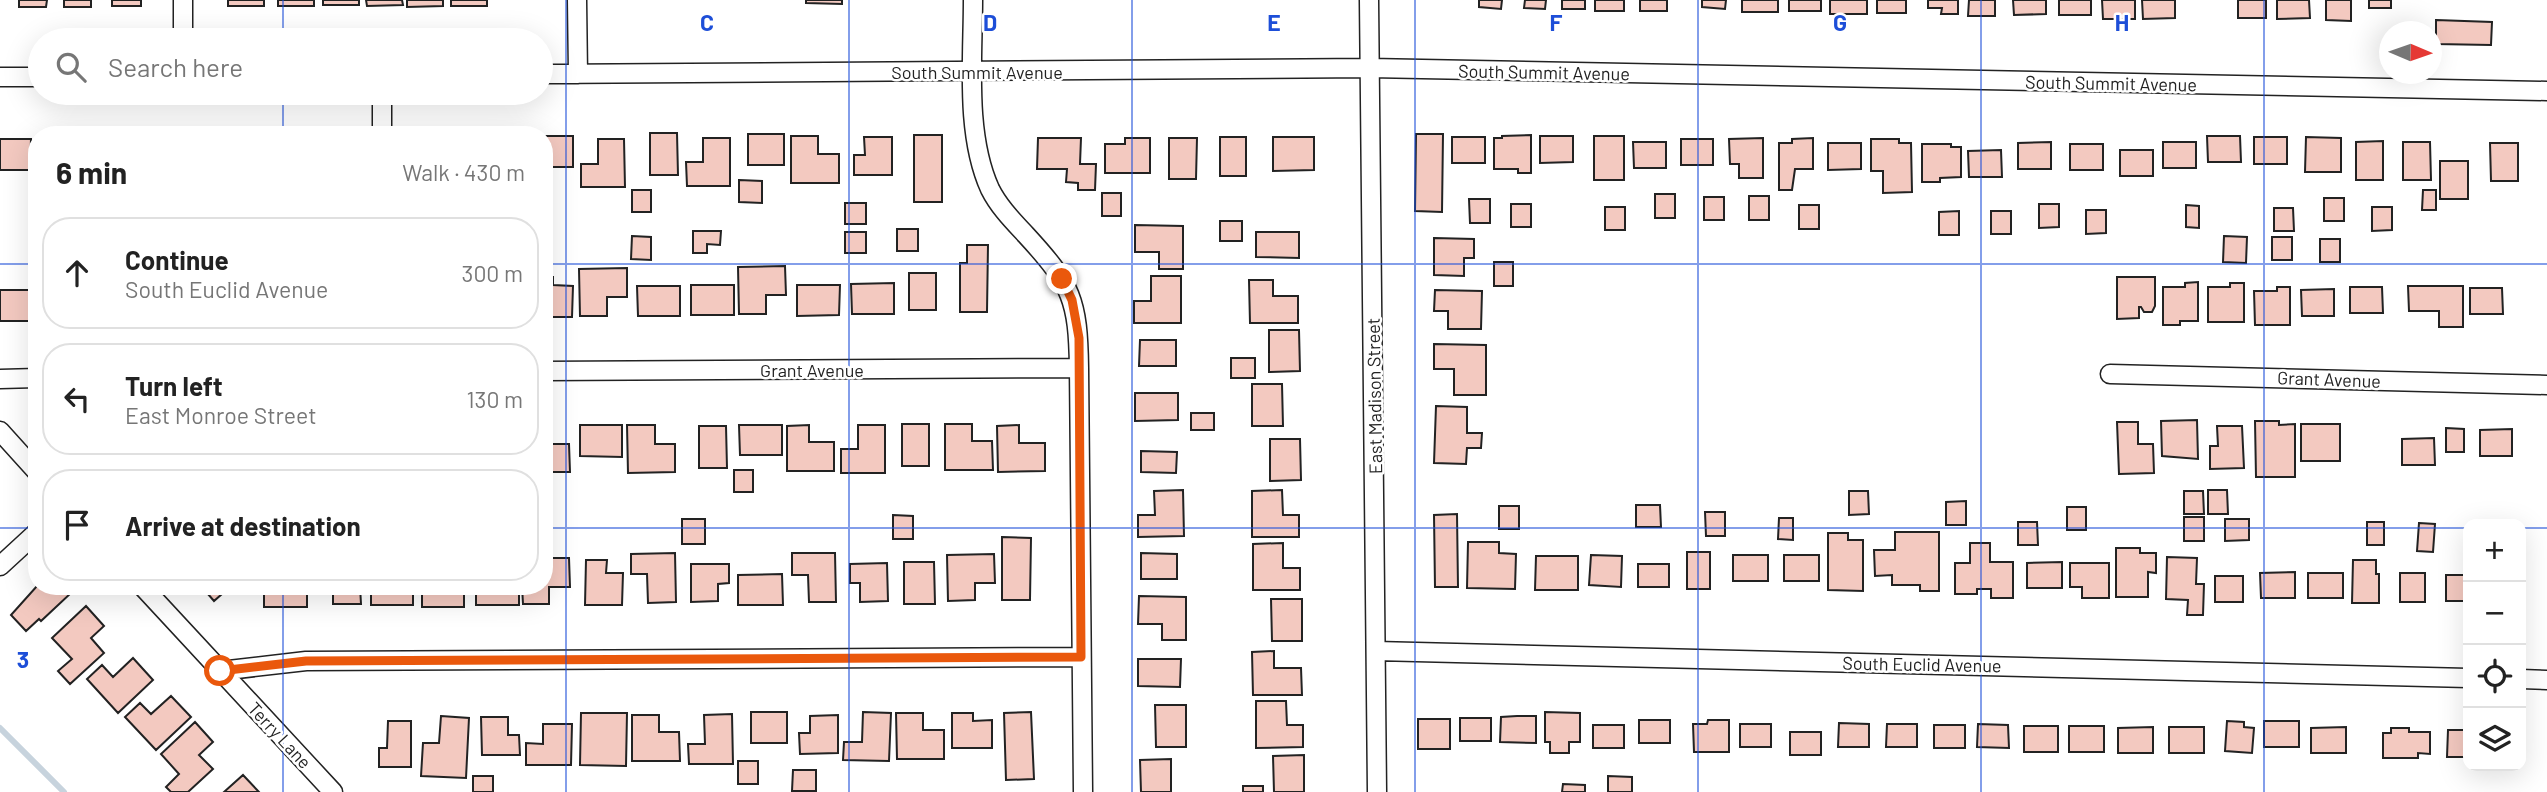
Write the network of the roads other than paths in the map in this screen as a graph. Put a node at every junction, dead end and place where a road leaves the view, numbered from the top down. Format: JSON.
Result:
{"nodes":[{"id":1,"x":183,"y":0,"type":"edge"},
{"id":2,"x":577,"y":0,"type":"edge"},
{"id":3,"x":972,"y":0,"type":"edge"},
{"id":4,"x":1369,"y":0,"type":"edge"},
{"id":5,"x":183,"y":28,"type":"edge"},
{"id":6,"x":1370,"y":68,"type":"junction"},
{"id":7,"x":973,"y":72,"type":"junction"},
{"id":8,"x":553,"y":74,"type":"edge"},
{"id":9,"x":578,"y":74,"type":"junction"},
{"id":10,"x":0,"y":77,"type":"edge"},
{"id":11,"x":28,"y":77,"type":"edge"},
{"id":12,"x":2547,"y":91,"type":"edge"},
{"id":13,"x":382,"y":105,"type":"edge"},
{"id":14,"x":382,"y":126,"type":"edge"},
{"id":15,"x":1079,"y":368,"type":"junction"},
{"id":16,"x":553,"y":371,"type":"edge"},
{"id":17,"x":2110,"y":374,"type":"dead end"},
{"id":18,"x":28,"y":378,"type":"edge"},
{"id":19,"x":0,"y":379,"type":"edge"},
{"id":20,"x":2547,"y":385,"type":"edge"},
{"id":21,"x":0,"y":431,"type":"edge"},
{"id":22,"x":28,"y":462,"type":"edge"},
{"id":23,"x":28,"y":540,"type":"edge"},
{"id":24,"x":0,"y":566,"type":"edge"},
{"id":25,"x":150,"y":595,"type":"edge"},
{"id":26,"x":1376,"y":651,"type":"junction"},
{"id":27,"x":1081,"y":657,"type":"junction"},
{"id":28,"x":220,"y":671,"type":"junction"},
{"id":29,"x":2463,"y":678,"type":"edge"},
{"id":30,"x":2526,"y":679,"type":"edge"},
{"id":31,"x":2547,"y":680,"type":"edge"},
{"id":32,"x":333,"y":792,"type":"edge"},
{"id":33,"x":1083,"y":792,"type":"edge"},
{"id":34,"x":1377,"y":792,"type":"edge"}],
"edges":[{"from":1,"to":5,"type":"street"},
{"from":2,"to":9,"type":"street"},
{"from":3,"to":7,"type":"street"},
{"from":4,"to":6,"type":"street","name":"East Madison Street"},
{"from":6,"to":7,"type":"street","name":"South Summit Avenue"},
{"from":6,"to":12,"type":"street","name":"South Summit Avenue"},
{"from":6,"to":26,"type":"street","name":"East Madison Street"},
{"from":7,"to":9,"type":"street","name":"South Summit Avenue"},
{"from":7,"to":15,"type":"street"},
{"from":8,"to":9,"type":"street","name":"South Summit Avenue"},
{"from":10,"to":11,"type":"street"},
{"from":13,"to":14,"type":"street"},
{"from":15,"to":16,"type":"street","name":"Grant Avenue"},
{"from":15,"to":27,"type":"street"},
{"from":17,"to":20,"type":"street","name":"Grant Avenue"},
{"from":18,"to":19,"type":"street"},
{"from":21,"to":22,"type":"street"},
{"from":23,"to":24,"type":"street"},
{"from":25,"to":28,"type":"street","name":"Terry Lane"},
{"from":26,"to":29,"type":"street","name":"South Euclid Avenue"},
{"from":26,"to":34,"type":"street","name":"East Madison Street"},
{"from":27,"to":28,"type":"street"},
{"from":27,"to":33,"type":"street"},
{"from":28,"to":32,"type":"street","name":"Terry Lane"},
{"from":30,"to":31,"type":"street"}]}
